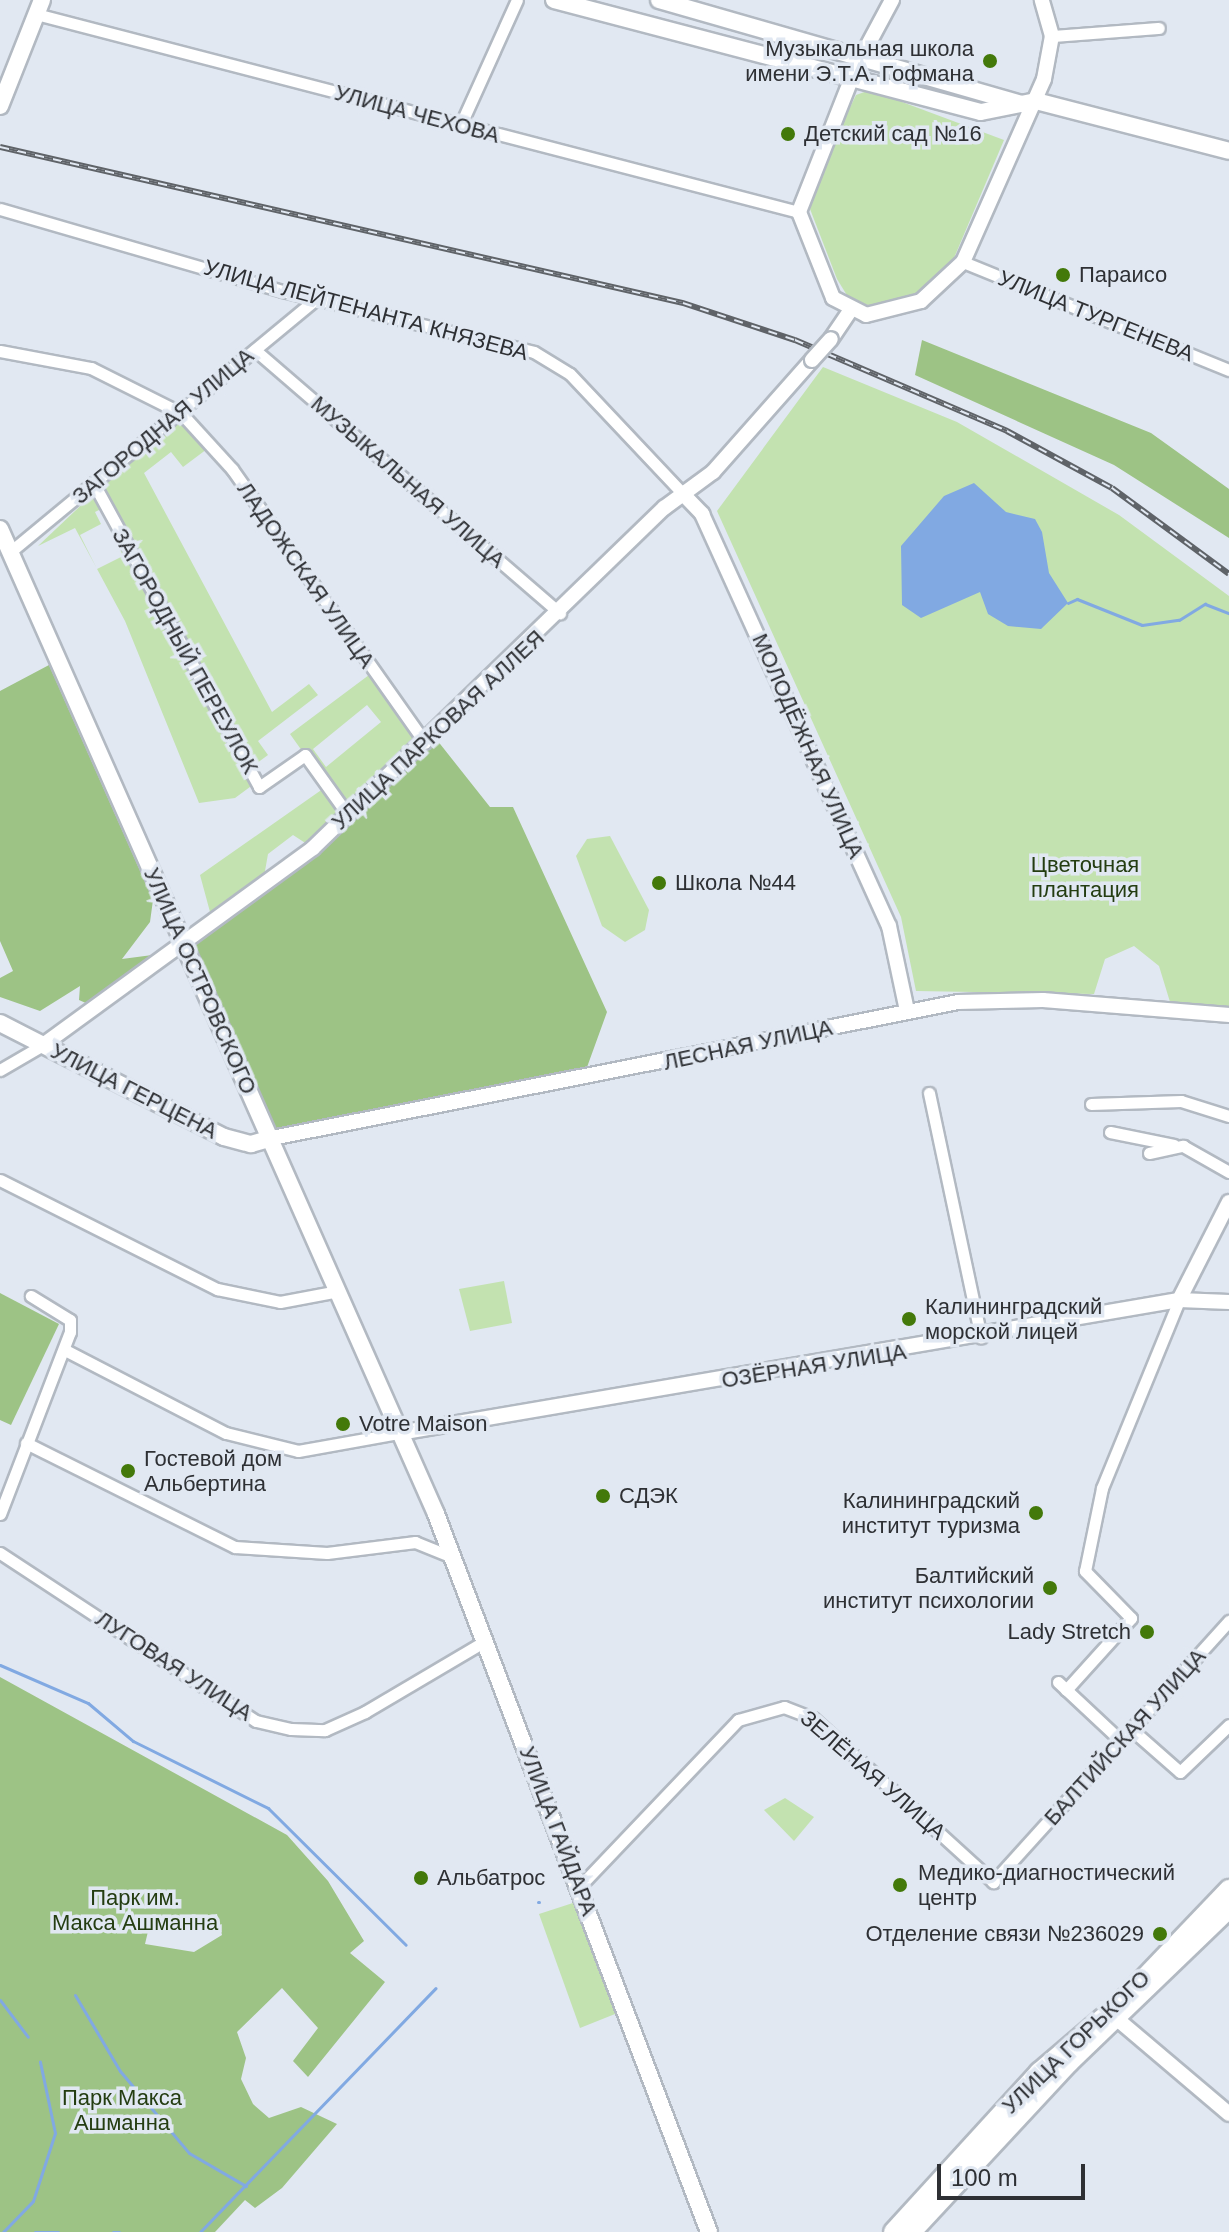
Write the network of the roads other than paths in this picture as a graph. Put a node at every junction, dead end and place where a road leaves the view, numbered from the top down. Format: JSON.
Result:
{"nodes":[{"id":1,"x":517,"y":0,"type":"edge"},
{"id":2,"x":554,"y":0,"type":"edge"},
{"id":3,"x":659,"y":0,"type":"edge"},
{"id":4,"x":892,"y":0,"type":"edge"},
{"id":5,"x":1042,"y":0,"type":"edge"},
{"id":6,"x":689,"y":4,"type":"edge"},
{"id":7,"x":39,"y":7,"type":"edge"},
{"id":8,"x":1159,"y":28,"type":"dead end"},
{"id":9,"x":1052,"y":36,"type":"junction"},
{"id":10,"x":862,"y":55,"type":"junction"},
{"id":11,"x":852,"y":77,"type":"junction"},
{"id":12,"x":1029,"y":103,"type":"junction"},
{"id":13,"x":0,"y":106,"type":"edge"},
{"id":14,"x":460,"y":126,"type":"junction"},
{"id":15,"x":1229,"y":151,"type":"edge"},
{"id":16,"x":0,"y":209,"type":"edge"},
{"id":17,"x":799,"y":212,"type":"junction"},
{"id":18,"x":963,"y":262,"type":"junction"},
{"id":19,"x":316,"y":299,"type":"junction"},
{"id":20,"x":850,"y":311,"type":"junction"},
{"id":21,"x":255,"y":350,"type":"junction"},
{"id":22,"x":0,"y":351,"type":"edge"},
{"id":23,"x":1229,"y":370,"type":"edge"},
{"id":24,"x":181,"y":413,"type":"junction"},
{"id":25,"x":94,"y":484,"type":"junction"},
{"id":26,"x":683,"y":494,"type":"junction"},
{"id":27,"x":0,"y":529,"type":"edge"},
{"id":28,"x":10,"y":552,"type":"junction"},
{"id":29,"x":560,"y":613,"type":"junction"},
{"id":30,"x":425,"y":743,"type":"junction"},
{"id":31,"x":348,"y":815,"type":"junction"},
{"id":32,"x":184,"y":947,"type":"junction"},
{"id":33,"x":907,"y":1011,"type":"junction"},
{"id":34,"x":1229,"y":1015,"type":"edge"},
{"id":35,"x":0,"y":1023,"type":"edge"},
{"id":36,"x":43,"y":1045,"type":"junction"},
{"id":37,"x":0,"y":1070,"type":"edge"},
{"id":38,"x":929,"y":1093,"type":"dead end"},
{"id":39,"x":1091,"y":1104,"type":"dead end"},
{"id":40,"x":1225,"y":1114,"type":"edge"},
{"id":41,"x":1110,"y":1132,"type":"dead end"},
{"id":42,"x":272,"y":1138,"type":"junction"},
{"id":43,"x":1183,"y":1146,"type":"junction"},
{"id":44,"x":1149,"y":1153,"type":"dead end"},
{"id":45,"x":1229,"y":1172,"type":"edge"},
{"id":46,"x":0,"y":1180,"type":"edge"},
{"id":47,"x":1229,"y":1202,"type":"edge"},
{"id":48,"x":333,"y":1292,"type":"junction"},
{"id":49,"x":31,"y":1296,"type":"dead end"},
{"id":50,"x":1179,"y":1300,"type":"junction"},
{"id":51,"x":1229,"y":1302,"type":"edge"},
{"id":52,"x":981,"y":1338,"type":"junction"},
{"id":53,"x":65,"y":1350,"type":"junction"},
{"id":54,"x":399,"y":1433,"type":"junction"},
{"id":55,"x":26,"y":1443,"type":"junction"},
{"id":56,"x":0,"y":1514,"type":"edge"},
{"id":57,"x":0,"y":1553,"type":"edge"},
{"id":58,"x":453,"y":1557,"type":"junction"},
{"id":59,"x":1229,"y":1621,"type":"edge"},
{"id":60,"x":485,"y":1641,"type":"junction"},
{"id":61,"x":1229,"y":1725,"type":"edge"},
{"id":62,"x":1131,"y":1729,"type":"junction"},
{"id":63,"x":1121,"y":1741,"type":"junction"},
{"id":64,"x":1021,"y":1853,"type":"joint"},
{"id":65,"x":579,"y":1887,"type":"junction"},
{"id":66,"x":1229,"y":1889,"type":"edge"},
{"id":67,"x":1229,"y":1909,"type":"edge"},
{"id":68,"x":1114,"y":2017,"type":"junction"},
{"id":69,"x":1229,"y":2114,"type":"edge"},
{"id":70,"x":709,"y":2232,"type":"edge"},
{"id":71,"x":893,"y":2232,"type":"edge"},
{"id":72,"x":912,"y":2232,"type":"edge"}],
"edges":[{"from":1,"to":14,"type":"street"},
{"from":2,"to":11,"type":"main road"},
{"from":3,"to":6,"type":"main road"},
{"from":4,"to":10,"type":"street"},
{"from":5,"to":9,"type":"street"},
{"from":6,"to":10,"type":"main road"},
{"from":7,"to":13,"type":"main road"},
{"from":7,"to":14,"type":"street","name":"УЛИЦА ЧЕХОВА"},
{"from":8,"to":9,"type":"street"},
{"from":9,"to":12,"type":"street"},
{"from":10,"to":11,"type":"street"},
{"from":10,"to":12,"type":"main road"},
{"from":11,"to":12,"type":"main road"},
{"from":11,"to":17,"type":"street"},
{"from":12,"to":15,"type":"main road"},
{"from":12,"to":18,"type":"street"},
{"from":14,"to":17,"type":"street","name":"УЛИЦА ЧЕХОВА"},
{"from":16,"to":19,"type":"street","name":"УЛИЦА ЛЕЙТЕНАНТА КНЯЗЕВА"},
{"from":17,"to":20,"type":"street"},
{"from":18,"to":20,"type":"street"},
{"from":18,"to":23,"type":"street","name":"УЛИЦА ТУРГЕНЕВА"},
{"from":19,"to":21,"type":"street","name":"ЗАГОРОДНАЯ УЛИЦА"},
{"from":19,"to":26,"type":"street","name":"УЛИЦА ЛЕЙТЕНАНТА КНЯЗЕВА"},
{"from":20,"to":26,"type":"street","name":"УЛИЦА ПАРКОВАЯ АЛЛЕЯ","bridge":true},
{"from":21,"to":24,"type":"street","name":"ЗАГОРОДНАЯ УЛИЦА"},
{"from":21,"to":29,"type":"street","name":"МУЗЫКАЛЬНАЯ УЛИЦА"},
{"from":22,"to":24,"type":"street"},
{"from":24,"to":25,"type":"street","name":"ЗАГОРОДНАЯ УЛИЦА"},
{"from":24,"to":30,"type":"street","name":"ЛАДОЖСКАЯ УЛИЦА"},
{"from":25,"to":28,"type":"street","name":"ЗАГОРОДНАЯ УЛИЦА"},
{"from":25,"to":31,"type":"street","name":"ЗАГОРОДНЫЙ ПЕРЕУЛОК"},
{"from":26,"to":29,"type":"street","name":"УЛИЦА ПАРКОВАЯ АЛЛЕЯ"},
{"from":26,"to":33,"type":"street","name":"МОЛОДЁЖНАЯ УЛИЦА"},
{"from":27,"to":28,"type":"main road","name":"УЛИЦА ОСТРОВСКОГО"},
{"from":28,"to":32,"type":"main road","name":"УЛИЦА ОСТРОВСКОГО"},
{"from":29,"to":30,"type":"street","name":"УЛИЦА ПАРКОВАЯ АЛЛЕЯ"},
{"from":30,"to":31,"type":"street","name":"УЛИЦА ПАРКОВАЯ АЛЛЕЯ"},
{"from":31,"to":32,"type":"street","name":"УЛИЦА ПАРКОВАЯ АЛЛЕЯ"},
{"from":32,"to":36,"type":"street","name":"УЛИЦА ПАРКОВАЯ АЛЛЕЯ"},
{"from":32,"to":42,"type":"main road","name":"УЛИЦА ОСТРОВСКОГО"},
{"from":33,"to":34,"type":"street","name":"ЛЕСНАЯ УЛИЦА"},
{"from":33,"to":42,"type":"street","name":"ЛЕСНАЯ УЛИЦА"},
{"from":35,"to":36,"type":"main road","name":"УЛИЦА ГЕРЦЕНА"},
{"from":36,"to":37,"type":"street","name":"УЛИЦА ПАРКОВАЯ АЛЛЕЯ"},
{"from":36,"to":42,"type":"main road","name":"УЛИЦА ГЕРЦЕНА"},
{"from":38,"to":52,"type":"street"},
{"from":39,"to":40,"type":"street"},
{"from":41,"to":43,"type":"street"},
{"from":42,"to":48,"type":"main road","name":"УЛИЦА ОСТРОВСКОГО"},
{"from":43,"to":44,"type":"street"},
{"from":43,"to":45,"type":"street"},
{"from":46,"to":48,"type":"street"},
{"from":47,"to":50,"type":"street"},
{"from":48,"to":54,"type":"main road","name":"УЛИЦА ОСТРОВСКОГО"},
{"from":49,"to":53,"type":"street"},
{"from":50,"to":51,"type":"street","name":"ОЗЁРНАЯ УЛИЦА"},
{"from":50,"to":52,"type":"street","name":"ОЗЁРНАЯ УЛИЦА"},
{"from":50,"to":63,"type":"street"},
{"from":52,"to":54,"type":"street","name":"ОЗЁРНАЯ УЛИЦА"},
{"from":53,"to":54,"type":"street"},
{"from":53,"to":55,"type":"street"},
{"from":54,"to":58,"type":"main road","name":"УЛИЦА ГАЙДАРА"},
{"from":55,"to":56,"type":"street"},
{"from":55,"to":58,"type":"street"},
{"from":57,"to":60,"type":"street","name":"ЛУГОВАЯ УЛИЦА"},
{"from":58,"to":60,"type":"main road","name":"УЛИЦА ГАЙДАРА"},
{"from":59,"to":62,"type":"street","name":"БАЛТИЙСКАЯ УЛИЦА"},
{"from":60,"to":65,"type":"main road","name":"УЛИЦА ГАЙДАРА"},
{"from":61,"to":62,"type":"street"},
{"from":62,"to":63,"type":"street","name":"БАЛТИЙСКАЯ УЛИЦА"},
{"from":63,"to":64,"type":"street","name":"БАЛТИЙСКАЯ УЛИЦА"},
{"from":64,"to":65,"type":"street","name":"ЗЕЛЁНАЯ УЛИЦА"},
{"from":65,"to":70,"type":"main road","name":"УЛИЦА ГАЙДАРА"},
{"from":66,"to":68,"type":"main road","name":"УЛИЦА ГОРЬКОГО"},
{"from":67,"to":68,"type":"main road","name":"УЛИЦА ГОРЬКОГО"},
{"from":68,"to":69,"type":"street"},
{"from":68,"to":71,"type":"main road","name":"УЛИЦА ГОРЬКОГО"},
{"from":68,"to":72,"type":"main road","name":"УЛИЦА ГОРЬКОГО"}]}
